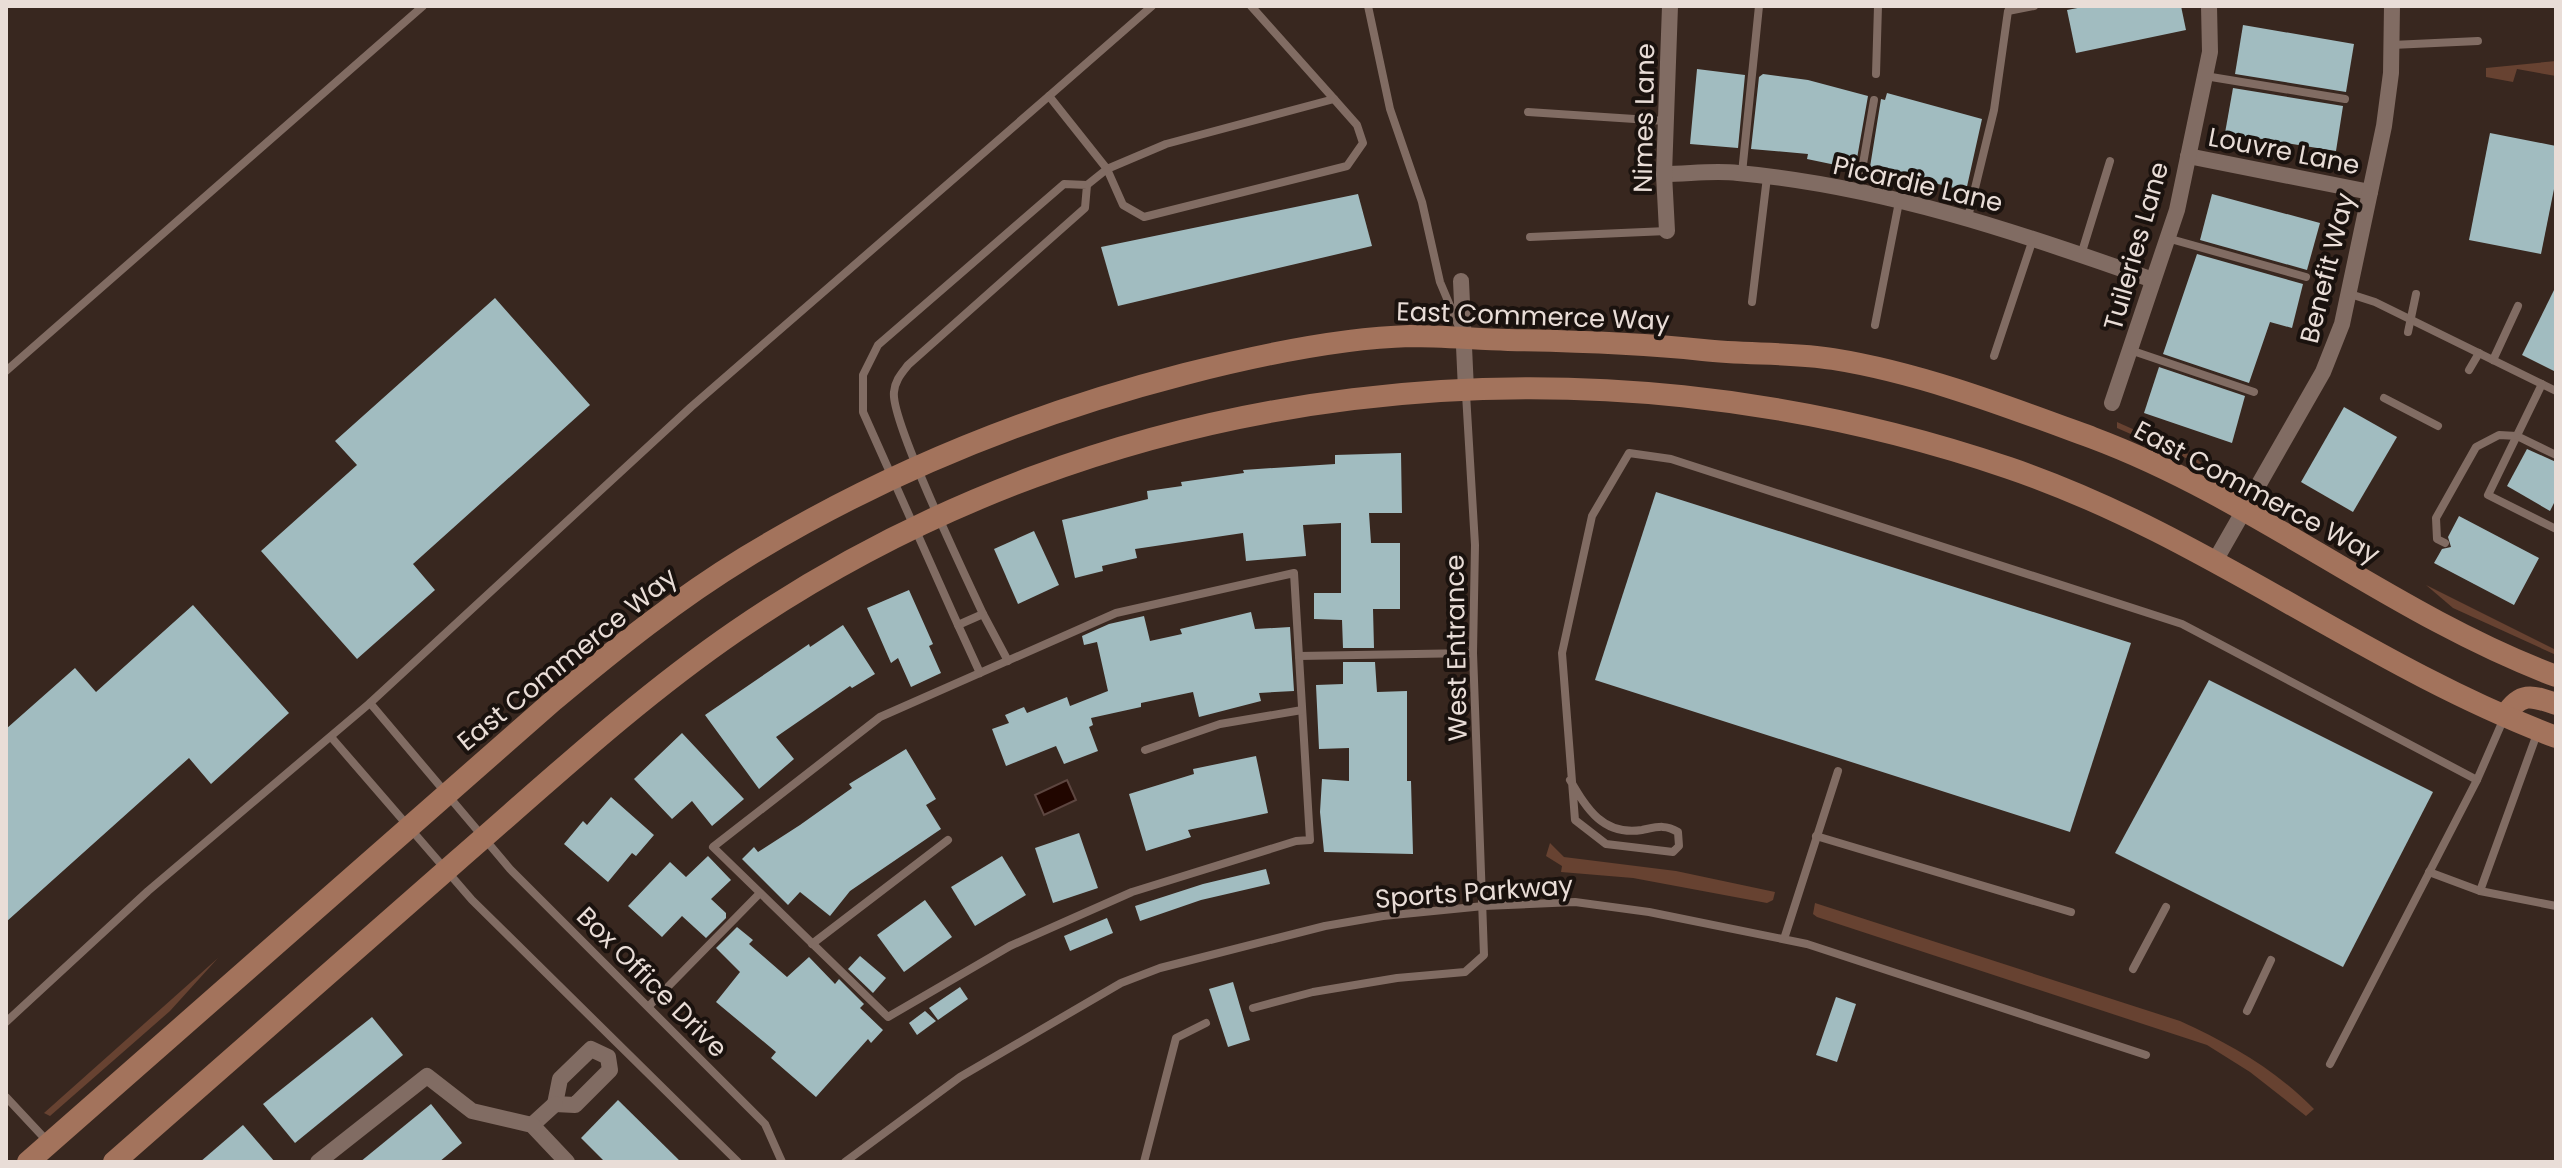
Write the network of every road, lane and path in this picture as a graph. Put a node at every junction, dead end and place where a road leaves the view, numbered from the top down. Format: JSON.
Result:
{"nodes":[{"id":1,"x":423,"y":6,"type":"edge"},
{"id":2,"x":1152,"y":6,"type":"edge"},
{"id":3,"x":1251,"y":6,"type":"edge"},
{"id":4,"x":1368,"y":6,"type":"edge"},
{"id":5,"x":1670,"y":6,"type":"edge"},
{"id":6,"x":1759,"y":6,"type":"edge"},
{"id":7,"x":1878,"y":6,"type":"edge"},
{"id":8,"x":2034,"y":6,"type":"edge"},
{"id":9,"x":2209,"y":6,"type":"edge"},
{"id":10,"x":2392,"y":6,"type":"edge"},
{"id":11,"x":2478,"y":41,"type":"dead end"},
{"id":12,"x":2392,"y":45,"type":"junction"},
{"id":13,"x":1876,"y":74,"type":"dead end"},
{"id":14,"x":2205,"y":76,"type":"junction"},
{"id":15,"x":1049,"y":96,"type":"junction"},
{"id":16,"x":1334,"y":99,"type":"junction"},
{"id":17,"x":2345,"y":99,"type":"dead end"},
{"id":18,"x":1874,"y":100,"type":"dead end"},
{"id":19,"x":1528,"y":112,"type":"dead end"},
{"id":20,"x":1666,"y":121,"type":"junction"},
{"id":21,"x":2188,"y":156,"type":"junction"},
{"id":22,"x":2110,"y":161,"type":"dead end"},
{"id":23,"x":1107,"y":169,"type":"junction"},
{"id":24,"x":1742,"y":173,"type":"junction"},
{"id":25,"x":1664,"y":174,"type":"junction"},
{"id":26,"x":1767,"y":177,"type":"junction"},
{"id":27,"x":1087,"y":185,"type":"junction"},
{"id":28,"x":2370,"y":192,"type":"junction"},
{"id":29,"x":1858,"y":193,"type":"junction"},
{"id":30,"x":1899,"y":202,"type":"junction"},
{"id":31,"x":1968,"y":217,"type":"junction"},
{"id":32,"x":1667,"y":231,"type":"joint"},
{"id":33,"x":1530,"y":237,"type":"dead end"},
{"id":34,"x":2033,"y":238,"type":"junction"},
{"id":35,"x":2167,"y":238,"type":"junction"},
{"id":36,"x":2081,"y":255,"type":"junction"},
{"id":37,"x":2306,"y":277,"type":"dead end"},
{"id":38,"x":2153,"y":280,"type":"junction"},
{"id":39,"x":1461,"y":281,"type":"dead end"},
{"id":40,"x":2347,"y":292,"type":"junction"},
{"id":41,"x":2416,"y":294,"type":"dead end"},
{"id":42,"x":1752,"y":302,"type":"dead end"},
{"id":43,"x":2518,"y":306,"type":"dead end"},
{"id":44,"x":2412,"y":320,"type":"junction"},
{"id":45,"x":1875,"y":325,"type":"dead end"},
{"id":46,"x":2408,"y":332,"type":"dead end"},
{"id":47,"x":1463,"y":338,"type":"junction"},
{"id":48,"x":2130,"y":350,"type":"junction"},
{"id":49,"x":2479,"y":353,"type":"junction"},
{"id":50,"x":1994,"y":356,"type":"dead end"},
{"id":51,"x":2493,"y":360,"type":"junction"},
{"id":52,"x":2469,"y":370,"type":"dead end"},
{"id":53,"x":6,"y":371,"type":"edge"},
{"id":54,"x":2542,"y":384,"type":"junction"},
{"id":55,"x":1466,"y":390,"type":"junction"},
{"id":56,"x":2556,"y":391,"type":"edge"},
{"id":57,"x":2254,"y":392,"type":"dead end"},
{"id":58,"x":2384,"y":398,"type":"dead end"},
{"id":59,"x":2112,"y":403,"type":"dead end"},
{"id":60,"x":2438,"y":426,"type":"dead end"},
{"id":61,"x":2517,"y":436,"type":"junction"},
{"id":62,"x":2556,"y":455,"type":"edge"},
{"id":63,"x":919,"y":466,"type":"junction"},
{"id":64,"x":893,"y":478,"type":"junction"},
{"id":65,"x":2245,"y":512,"type":"junction"},
{"id":66,"x":938,"y":515,"type":"junction"},
{"id":67,"x":914,"y":528,"type":"junction"},
{"id":68,"x":2556,"y":529,"type":"edge"},
{"id":69,"x":2445,"y":543,"type":"dead end"},
{"id":70,"x":2215,"y":561,"type":"junction"},
{"id":71,"x":983,"y":614,"type":"junction"},
{"id":72,"x":958,"y":625,"type":"junction"},
{"id":73,"x":1473,"y":653,"type":"junction"},
{"id":74,"x":1299,"y":656,"type":"junction"},
{"id":75,"x":1008,"y":661,"type":"junction"},
{"id":76,"x":980,"y":673,"type":"junction"},
{"id":77,"x":2556,"y":676,"type":"edge"},
{"id":78,"x":370,"y":703,"type":"junction"},
{"id":79,"x":2556,"y":704,"type":"edge"},
{"id":80,"x":1302,"y":710,"type":"junction"},
{"id":81,"x":2505,"y":716,"type":"junction"},
{"id":82,"x":2547,"y":734,"type":"edge"},
{"id":83,"x":331,"y":737,"type":"junction"},
{"id":84,"x":1145,"y":750,"type":"dead end"},
{"id":85,"x":1838,"y":771,"type":"dead end"},
{"id":86,"x":1570,"y":780,"type":"junction"},
{"id":87,"x":2477,"y":780,"type":"junction"},
{"id":88,"x":446,"y":794,"type":"junction"},
{"id":89,"x":409,"y":827,"type":"junction"},
{"id":90,"x":1816,"y":836,"type":"junction"},
{"id":91,"x":484,"y":838,"type":"junction"},
{"id":92,"x":948,"y":840,"type":"dead end"},
{"id":93,"x":447,"y":870,"type":"junction"},
{"id":94,"x":2429,"y":872,"type":"junction"},
{"id":95,"x":2480,"y":891,"type":"junction"},
{"id":96,"x":760,"y":893,"type":"junction"},
{"id":97,"x":1484,"y":906,"type":"junction"},
{"id":98,"x":2556,"y":906,"type":"edge"},
{"id":99,"x":2166,"y":907,"type":"dead end"},
{"id":100,"x":2071,"y":912,"type":"dead end"},
{"id":101,"x":1784,"y":939,"type":"junction"},
{"id":102,"x":812,"y":944,"type":"junction"},
{"id":103,"x":2271,"y":960,"type":"dead end"},
{"id":104,"x":2133,"y":969,"type":"dead end"},
{"id":105,"x":649,"y":1006,"type":"junction"},
{"id":106,"x":1253,"y":1008,"type":"dead end"},
{"id":107,"x":2247,"y":1011,"type":"dead end"},
{"id":108,"x":6,"y":1022,"type":"edge"},
{"id":109,"x":1206,"y":1023,"type":"dead end"},
{"id":110,"x":613,"y":1051,"type":"junction"},
{"id":111,"x":2146,"y":1055,"type":"dead end"},
{"id":112,"x":2330,"y":1064,"type":"dead end"},
{"id":113,"x":6,"y":1097,"type":"edge"},
{"id":114,"x":555,"y":1104,"type":"junction"},
{"id":115,"x":532,"y":1125,"type":"junction"},
{"id":116,"x":50,"y":1144,"type":"junction"},
{"id":117,"x":28,"y":1162,"type":"edge"},
{"id":118,"x":114,"y":1162,"type":"edge"},
{"id":119,"x":318,"y":1162,"type":"edge"},
{"id":120,"x":567,"y":1162,"type":"edge"},
{"id":121,"x":738,"y":1162,"type":"edge"},
{"id":122,"x":782,"y":1162,"type":"edge"},
{"id":123,"x":845,"y":1162,"type":"edge"},
{"id":124,"x":1144,"y":1162,"type":"edge"}],
"edges":[{"from":1,"to":53,"type":"lane"},
{"from":2,"to":15,"type":"lane"},
{"from":3,"to":16,"type":"lane"},
{"from":4,"to":47,"type":"lane"},
{"from":5,"to":20,"type":"street","name":"Nimes Lane"},
{"from":6,"to":24,"type":"lane"},
{"from":7,"to":13,"type":"lane"},
{"from":8,"to":31,"type":"lane"},
{"from":9,"to":14,"type":"street","name":"Tuileries Lane"},
{"from":10,"to":12,"type":"street","name":"Benefit Way"},
{"from":11,"to":12,"type":"lane"},
{"from":12,"to":28,"type":"street","name":"Benefit Way"},
{"from":14,"to":17,"type":"lane"},
{"from":14,"to":21,"type":"street","name":"Tuileries Lane"},
{"from":15,"to":23,"type":"lane"},
{"from":15,"to":78,"type":"lane"},
{"from":16,"to":23,"type":"lane"},
{"from":16,"to":23,"type":"lane"},
{"from":18,"to":29,"type":"lane"},
{"from":19,"to":20,"type":"lane"},
{"from":20,"to":25,"type":"street","name":"Nimes Lane"},
{"from":21,"to":28,"type":"street","name":"Louvre Lane"},
{"from":21,"to":35,"type":"street","name":"Tuileries Lane"},
{"from":22,"to":36,"type":"lane"},
{"from":23,"to":27,"type":"lane"},
{"from":24,"to":25,"type":"street","name":"Picardie Lane"},
{"from":24,"to":26,"type":"street","name":"Picardie Lane"},
{"from":25,"to":32,"type":"street","name":"Nimes Lane"},
{"from":26,"to":29,"type":"street","name":"Picardie Lane"},
{"from":26,"to":42,"type":"lane"},
{"from":27,"to":63,"type":"lane"},
{"from":27,"to":64,"type":"lane"},
{"from":28,"to":40,"type":"street","name":"Benefit Way"},
{"from":29,"to":30,"type":"street","name":"Picardie Lane"},
{"from":30,"to":31,"type":"street","name":"Picardie Lane"},
{"from":30,"to":45,"type":"lane"},
{"from":31,"to":34,"type":"street","name":"Picardie Lane"},
{"from":32,"to":33,"type":"lane"},
{"from":34,"to":36,"type":"street","name":"Picardie Lane"},
{"from":34,"to":50,"type":"lane"},
{"from":35,"to":37,"type":"lane"},
{"from":35,"to":38,"type":"street","name":"Tuileries Lane"},
{"from":36,"to":38,"type":"street","name":"Picardie Lane"},
{"from":38,"to":48,"type":"street","name":"Tuileries Lane"},
{"from":39,"to":47,"type":"street"},
{"from":40,"to":44,"type":"lane"},
{"from":40,"to":65,"type":"street","name":"Benefit Way"},
{"from":41,"to":44,"type":"lane"},
{"from":43,"to":51,"type":"lane"},
{"from":44,"to":46,"type":"lane"},
{"from":44,"to":49,"type":"lane"},
{"from":47,"to":55,"type":"street"},
{"from":47,"to":63,"type":"main road","name":"East Commerce Way"},
{"from":47,"to":65,"type":"main road","name":"East Commerce Way"},
{"from":48,"to":57,"type":"lane"},
{"from":48,"to":59,"type":"street","name":"Tuileries Lane"},
{"from":49,"to":51,"type":"lane"},
{"from":49,"to":52,"type":"lane"},
{"from":51,"to":54,"type":"lane"},
{"from":54,"to":56,"type":"lane"},
{"from":54,"to":61,"type":"lane"},
{"from":55,"to":66,"type":"main road"},
{"from":55,"to":70,"type":"main road"},
{"from":55,"to":73,"type":"lane","name":"West Entrance"},
{"from":58,"to":60,"type":"lane"},
{"from":61,"to":62,"type":"lane"},
{"from":61,"to":68,"type":"lane"},
{"from":61,"to":69,"type":"lane"},
{"from":63,"to":64,"type":"main road","name":"East Commerce Way"},
{"from":63,"to":66,"type":"lane"},
{"from":64,"to":67,"type":"lane"},
{"from":64,"to":88,"type":"main road","name":"East Commerce Way"},
{"from":65,"to":70,"type":"street","name":"Benefit Way"},
{"from":65,"to":77,"type":"main road","name":"East Commerce Way"},
{"from":66,"to":67,"type":"main road"},
{"from":66,"to":71,"type":"lane"},
{"from":67,"to":72,"type":"lane"},
{"from":67,"to":91,"type":"main road"},
{"from":70,"to":81,"type":"main road"},
{"from":71,"to":72,"type":"lane"},
{"from":71,"to":75,"type":"lane"},
{"from":72,"to":76,"type":"lane"},
{"from":73,"to":74,"type":"lane"},
{"from":73,"to":97,"type":"lane","name":"West Entrance"},
{"from":74,"to":75,"type":"lane"},
{"from":74,"to":80,"type":"lane"},
{"from":75,"to":76,"type":"lane"},
{"from":76,"to":96,"type":"lane"},
{"from":78,"to":83,"type":"lane"},
{"from":78,"to":88,"type":"lane","name":"Box Office Drive"},
{"from":79,"to":81,"type":"main road"},
{"from":80,"to":84,"type":"lane"},
{"from":80,"to":102,"type":"lane"},
{"from":81,"to":82,"type":"main road"},
{"from":81,"to":87,"type":"lane"},
{"from":82,"to":95,"type":"lane"},
{"from":83,"to":89,"type":"lane"},
{"from":83,"to":108,"type":"lane"},
{"from":85,"to":90,"type":"lane"},
{"from":86,"to":86,"type":"lane"},
{"from":86,"to":87,"type":"lane"},
{"from":87,"to":94,"type":"lane"},
{"from":88,"to":89,"type":"main road","name":"East Commerce Way"},
{"from":88,"to":91,"type":"lane","name":"Box Office Drive"},
{"from":89,"to":93,"type":"lane"},
{"from":89,"to":116,"type":"main road","name":"East Commerce Way"},
{"from":90,"to":100,"type":"lane"},
{"from":90,"to":101,"type":"lane"},
{"from":91,"to":93,"type":"main road"},
{"from":91,"to":105,"type":"lane","name":"Box Office Drive"},
{"from":92,"to":102,"type":"lane"},
{"from":93,"to":110,"type":"lane"},
{"from":93,"to":118,"type":"main road"},
{"from":94,"to":95,"type":"lane"},
{"from":94,"to":112,"type":"lane"},
{"from":95,"to":98,"type":"lane"},
{"from":96,"to":102,"type":"lane"},
{"from":96,"to":105,"type":"lane"},
{"from":97,"to":101,"type":"lane","name":"Sports Parkway"},
{"from":97,"to":106,"type":"lane","name":"West Entrance"},
{"from":97,"to":123,"type":"lane","name":"Sports Parkway"},
{"from":99,"to":104,"type":"lane"},
{"from":101,"to":111,"type":"lane","name":"Sports Parkway"},
{"from":103,"to":107,"type":"lane"},
{"from":105,"to":122,"type":"lane","name":"Box Office Drive"},
{"from":109,"to":124,"type":"lane"},
{"from":110,"to":114,"type":"street"},
{"from":110,"to":114,"type":"street"},
{"from":110,"to":121,"type":"lane"},
{"from":113,"to":116,"type":"lane"},
{"from":114,"to":115,"type":"street"},
{"from":115,"to":119,"type":"street"},
{"from":115,"to":120,"type":"street"},
{"from":116,"to":117,"type":"main road","name":"East Commerce Way"}]}
